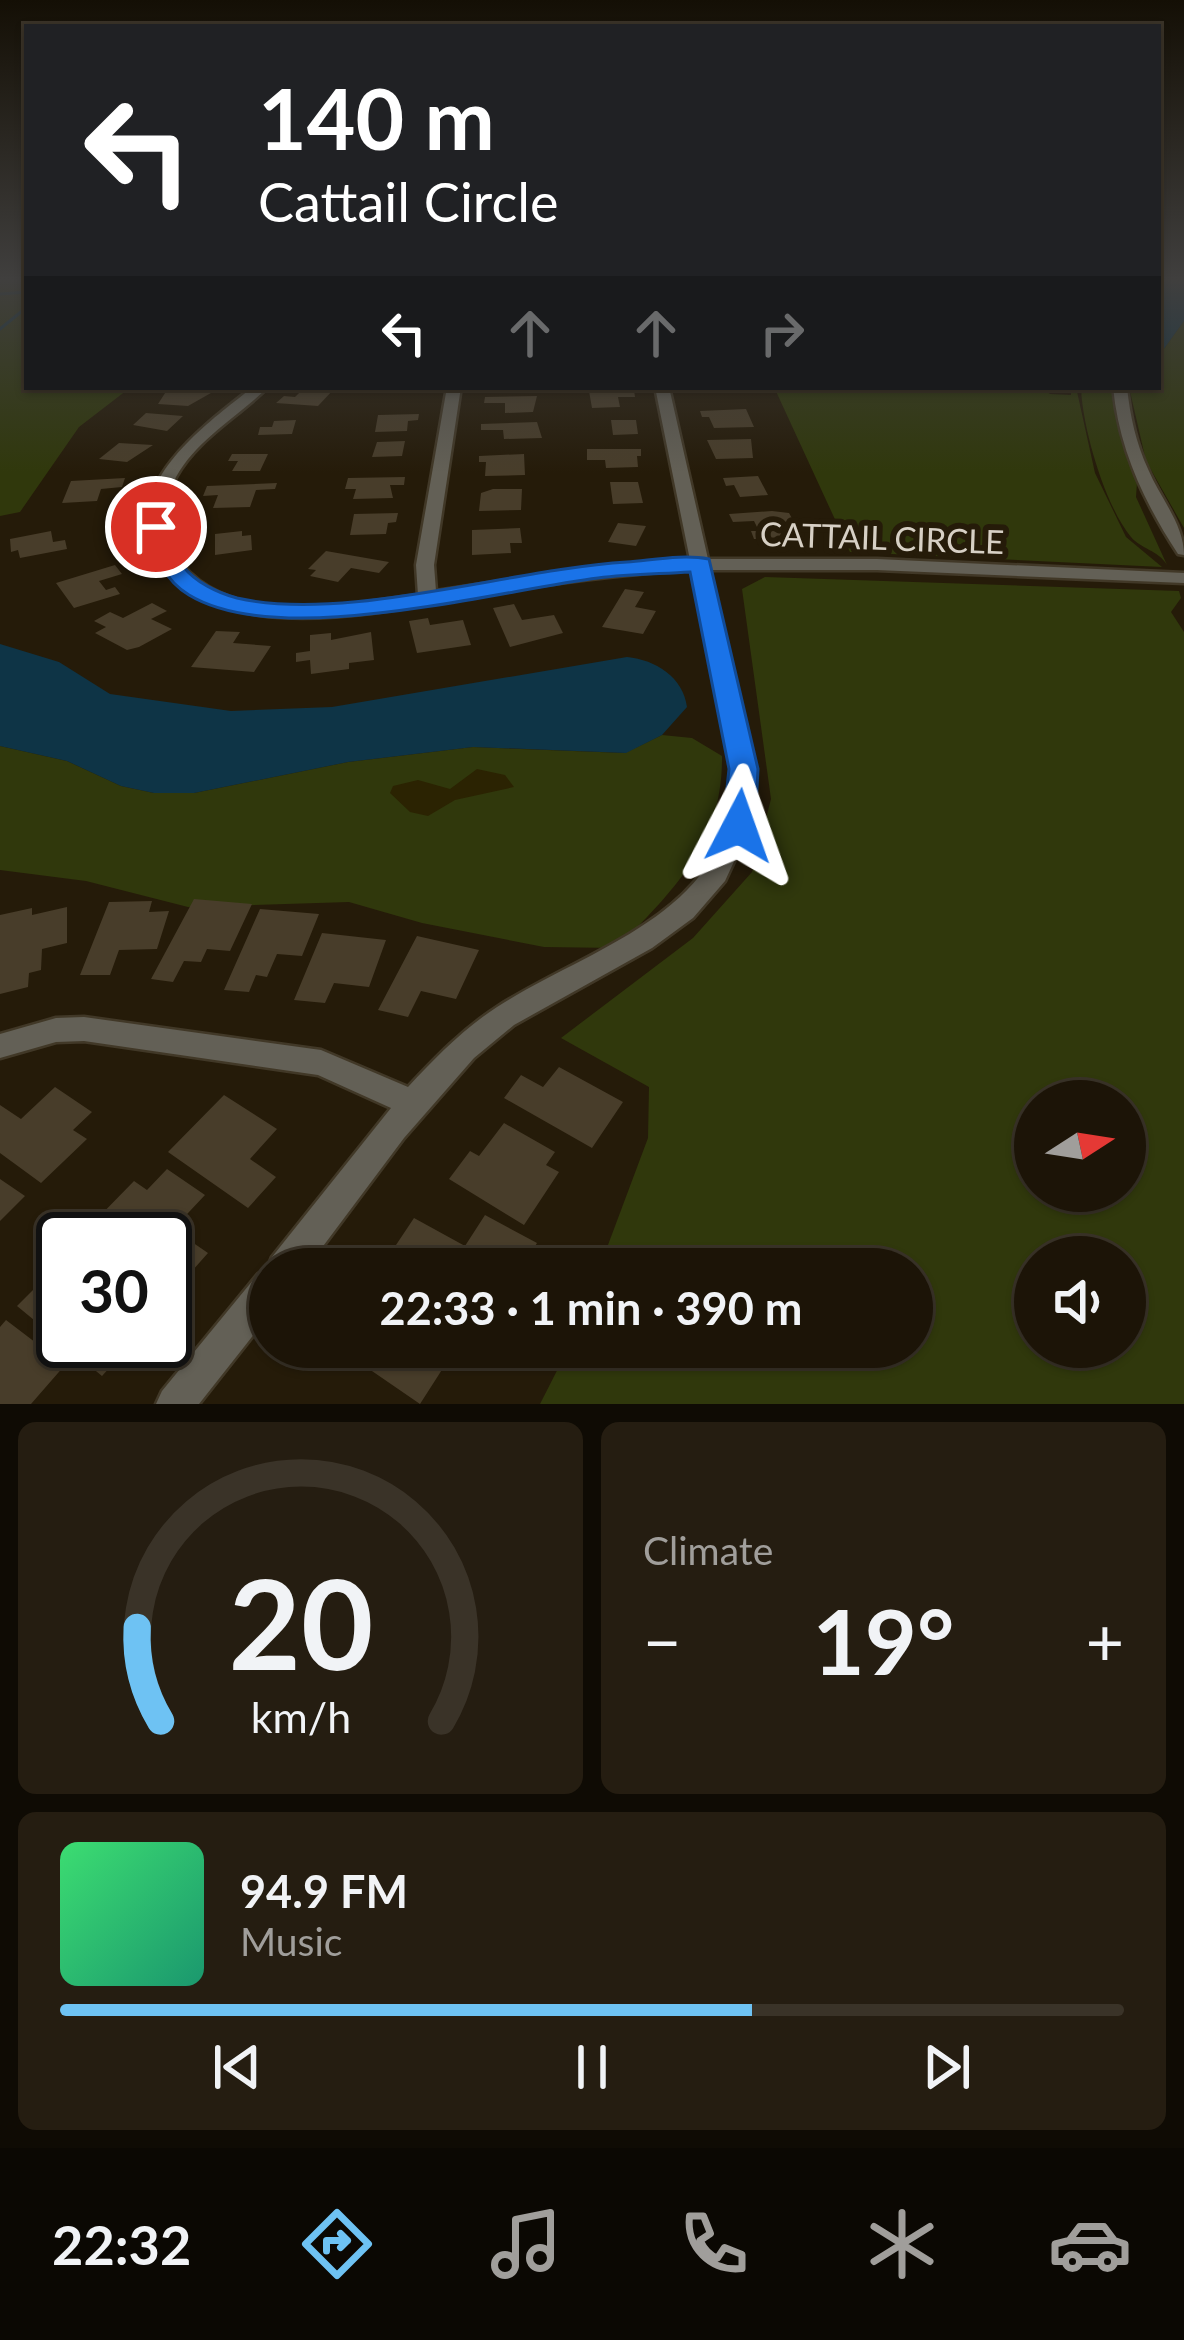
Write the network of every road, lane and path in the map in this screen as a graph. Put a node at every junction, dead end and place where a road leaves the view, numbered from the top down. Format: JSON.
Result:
{"nodes":[{"id":1,"x":258,"y":390,"type":"edge"},
{"id":2,"x":453,"y":390,"type":"edge"},
{"id":3,"x":663,"y":390,"type":"edge"},
{"id":4,"x":1121,"y":390,"type":"edge"},
{"id":5,"x":1184,"y":550,"type":"edge"},
{"id":6,"x":700,"y":564,"type":"junction"},
{"id":7,"x":1184,"y":578,"type":"edge"},
{"id":8,"x":427,"y":596,"type":"junction"},
{"id":9,"x":0,"y":1046,"type":"edge"},
{"id":10,"x":416,"y":1105,"type":"junction"},
{"id":11,"x":301,"y":1248,"type":"edge"},
{"id":12,"x":249,"y":1312,"type":"edge"},
{"id":13,"x":175,"y":1404,"type":"edge"}],
"edges":[{"from":1,"to":8,"type":"street","name":"CATTAIL CIRCLE"},
{"from":2,"to":8,"type":"street"},
{"from":3,"to":6,"type":"street"},
{"from":4,"to":5,"type":"street"},
{"from":6,"to":7,"type":"street","name":"CATTAIL CIRCLE"},
{"from":6,"to":8,"type":"street","name":"CATTAIL CIRCLE"},
{"from":6,"to":10,"type":"street"},
{"from":9,"to":10,"type":"street"},
{"from":10,"to":11,"type":"street"},
{"from":12,"to":13,"type":"street"}]}
